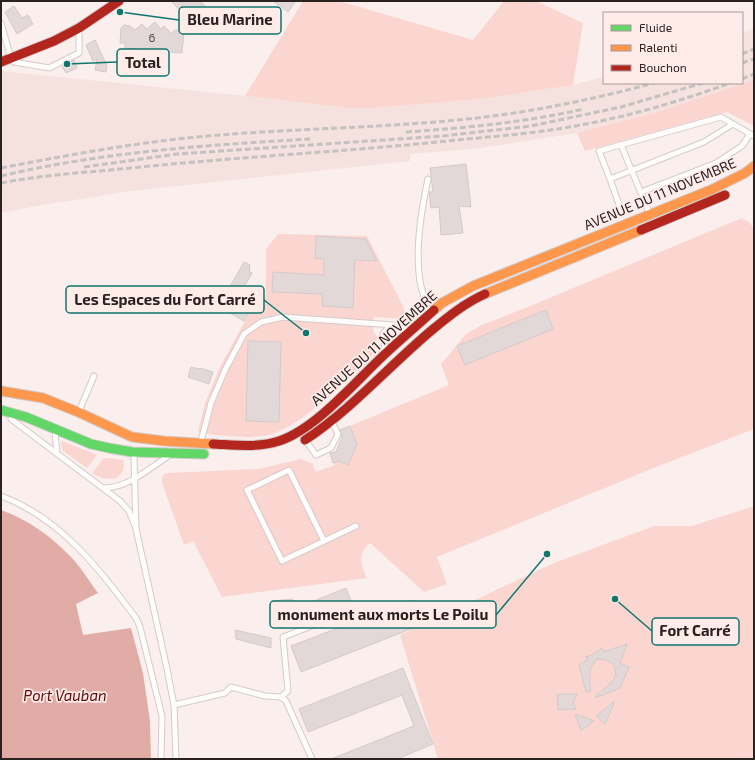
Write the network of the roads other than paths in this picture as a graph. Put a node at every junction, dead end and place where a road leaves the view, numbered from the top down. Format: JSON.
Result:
{"nodes":[{"id":1,"x":119,"y":1,"type":"edge"},
{"id":2,"x":1,"y":23,"type":"edge"},
{"id":3,"x":79,"y":28,"type":"junction"},
{"id":4,"x":6,"y":60,"type":"edge"},
{"id":5,"x":733,"y":124,"type":"junction"},
{"id":6,"x":752,"y":135,"type":"edge"},
{"id":7,"x":621,"y":145,"type":"junction"},
{"id":8,"x":754,"y":166,"type":"edge"},
{"id":9,"x":632,"y":171,"type":"junction"},
{"id":10,"x":428,"y":179,"type":"dead end"},
{"id":11,"x":610,"y":179,"type":"junction"},
{"id":12,"x":641,"y":192,"type":"junction"},
{"id":13,"x":730,"y":192,"type":"dead end"},
{"id":14,"x":621,"y":210,"type":"dead end"},
{"id":15,"x":650,"y":214,"type":"junction"},
{"id":16,"x":606,"y":244,"type":"junction"},
{"id":17,"x":430,"y":314,"type":"junction"},
{"id":18,"x":376,"y":323,"type":"junction"},
{"id":19,"x":394,"y":324,"type":"junction"},
{"id":20,"x":408,"y":333,"type":"junction"},
{"id":21,"x":383,"y":334,"type":"junction"},
{"id":22,"x":385,"y":354,"type":"junction"},
{"id":23,"x":94,"y":376,"type":"dead end"},
{"id":24,"x":377,"y":381,"type":"junction"},
{"id":25,"x":1,"y":391,"type":"edge"},
{"id":26,"x":1,"y":411,"type":"edge"},
{"id":27,"x":77,"y":416,"type":"junction"},
{"id":28,"x":331,"y":422,"type":"junction"},
{"id":29,"x":62,"y":423,"type":"dead end"},
{"id":30,"x":102,"y":423,"type":"junction"},
{"id":31,"x":56,"y":430,"type":"junction"},
{"id":32,"x":305,"y":440,"type":"junction"},
{"id":33,"x":200,"y":444,"type":"junction"},
{"id":34,"x":132,"y":452,"type":"junction"},
{"id":35,"x":57,"y":453,"type":"junction"},
{"id":36,"x":172,"y":454,"type":"junction"},
{"id":37,"x":216,"y":454,"type":"dead end"},
{"id":38,"x":238,"y":454,"type":"dead end"},
{"id":39,"x":134,"y":479,"type":"junction"},
{"id":40,"x":105,"y":488,"type":"junction"},
{"id":41,"x":1,"y":496,"type":"edge"},
{"id":42,"x":356,"y":526,"type":"dead end"},
{"id":43,"x":136,"y":529,"type":"junction"},
{"id":44,"x":324,"y":541,"type":"junction"},
{"id":45,"x":358,"y":608,"type":"dead end"},
{"id":46,"x":282,"y":697,"type":"junction"},
{"id":47,"x":174,"y":705,"type":"junction"},
{"id":48,"x":161,"y":759,"type":"edge"},
{"id":49,"x":176,"y":759,"type":"edge"},
{"id":50,"x":312,"y":759,"type":"edge"}],
"edges":[{"from":1,"to":3,"type":"main road"},
{"from":2,"to":4,"type":"lane"},
{"from":3,"to":4,"type":"main road"},
{"from":3,"to":4,"type":"lane"},
{"from":5,"to":6,"type":"lane"},
{"from":5,"to":7,"type":"lane"},
{"from":5,"to":9,"type":"lane"},
{"from":6,"to":12,"type":"lane"},
{"from":7,"to":9,"type":"lane"},
{"from":7,"to":11,"type":"lane"},
{"from":8,"to":15,"type":"main road","name":"AVENUE DU 11 NOVEMBRE"},
{"from":9,"to":11,"type":"lane"},
{"from":9,"to":12,"type":"lane"},
{"from":10,"to":17,"type":"lane"},
{"from":11,"to":14,"type":"lane"},
{"from":12,"to":15,"type":"lane"},
{"from":13,"to":16,"type":"main road","name":"AVENUE DU 11 NOVEMBRE"},
{"from":15,"to":16,"type":"main road"},
{"from":15,"to":17,"type":"main road","name":"AVENUE DU 11 NOVEMBRE"},
{"from":16,"to":24,"type":"main road","name":"AVENUE DU 11 NOVEMBRE"},
{"from":17,"to":20,"type":"main road","name":"AVENUE DU 11 NOVEMBRE"},
{"from":18,"to":19,"type":"lane"},
{"from":18,"to":21,"type":"lane"},
{"from":18,"to":33,"type":"lane"},
{"from":19,"to":20,"type":"lane"},
{"from":19,"to":21,"type":"lane"},
{"from":20,"to":22,"type":"main road","name":"AVENUE DU 11 NOVEMBRE"},
{"from":20,"to":24,"type":"main road"},
{"from":21,"to":22,"type":"lane"},
{"from":22,"to":33,"type":"main road","name":"AVENUE DU 11 NOVEMBRE"},
{"from":23,"to":27,"type":"lane"},
{"from":24,"to":28,"type":"main road","name":"AVENUE DU 11 NOVEMBRE"},
{"from":25,"to":27,"type":"main road"},
{"from":26,"to":31,"type":"main road"},
{"from":26,"to":35,"type":"lane"},
{"from":27,"to":30,"type":"main road","name":"AVENUE DU 11 NOVEMBRE"},
{"from":28,"to":32,"type":"main road","name":"AVENUE DU 11 NOVEMBRE"},
{"from":28,"to":32,"type":"lane"},
{"from":29,"to":31,"type":"main road"},
{"from":30,"to":33,"type":"main road","name":"AVENUE DU 11 NOVEMBRE"},
{"from":30,"to":34,"type":"main road"},
{"from":31,"to":34,"type":"main road"},
{"from":31,"to":35,"type":"lane"},
{"from":32,"to":38,"type":"main road","name":"AVENUE DU 11 NOVEMBRE"},
{"from":34,"to":36,"type":"main road"},
{"from":34,"to":39,"type":"lane"},
{"from":35,"to":40,"type":"lane"},
{"from":36,"to":37,"type":"main road"},
{"from":36,"to":39,"type":"lane"},
{"from":39,"to":40,"type":"lane"},
{"from":39,"to":43,"type":"lane"},
{"from":40,"to":43,"type":"lane"},
{"from":41,"to":48,"type":"lane"},
{"from":42,"to":44,"type":"lane"},
{"from":43,"to":47,"type":"lane"},
{"from":44,"to":44,"type":"lane"},
{"from":45,"to":46,"type":"lane"},
{"from":46,"to":47,"type":"lane"},
{"from":46,"to":50,"type":"lane"},
{"from":47,"to":49,"type":"lane"}]}
